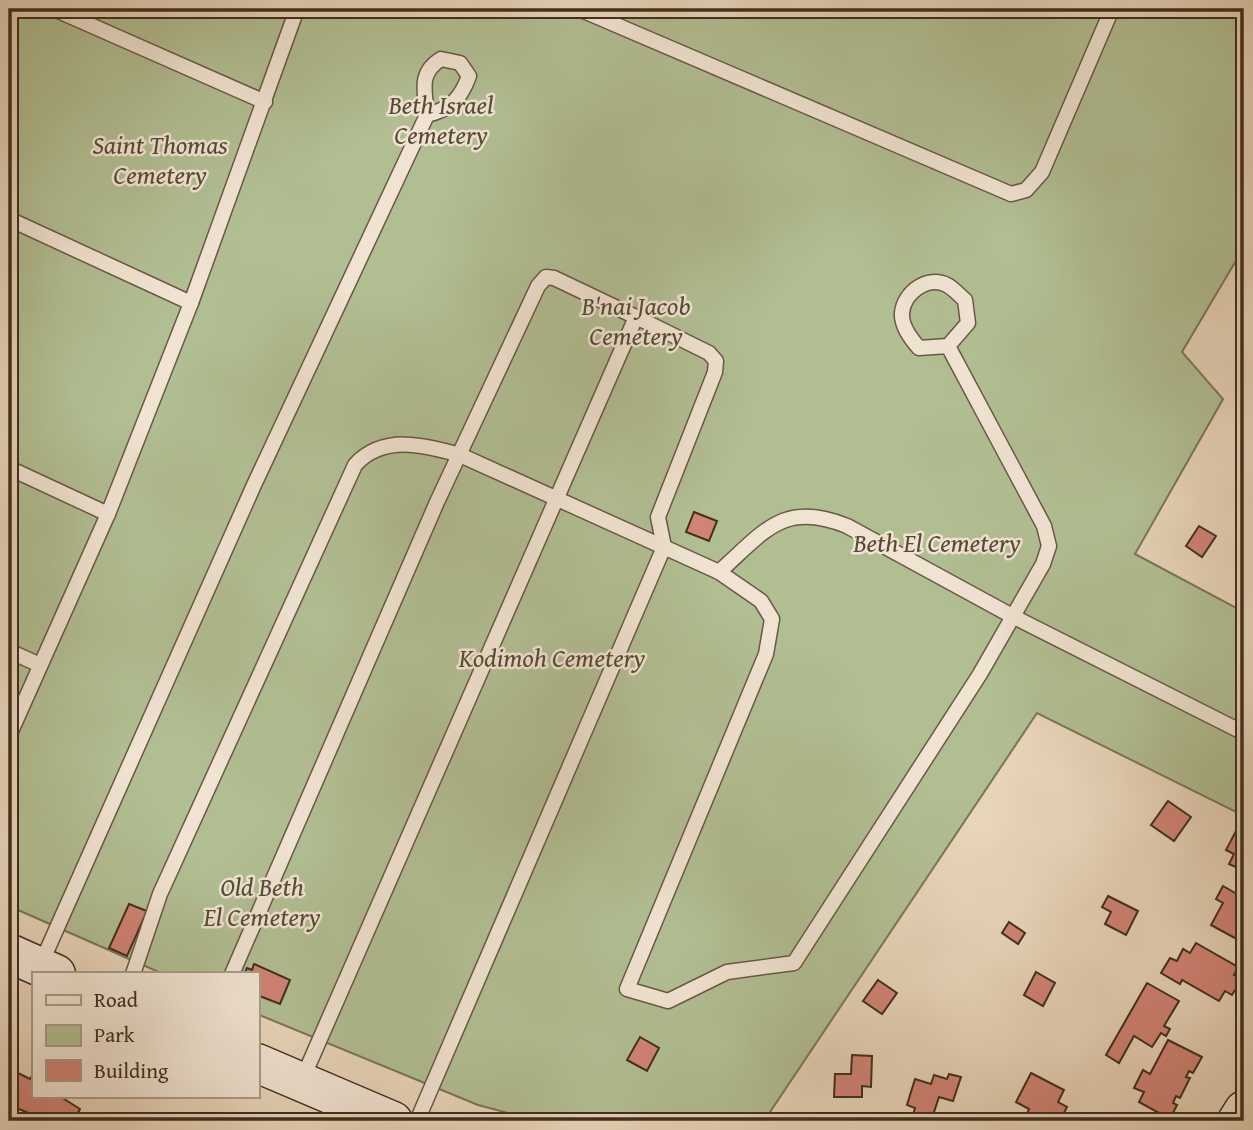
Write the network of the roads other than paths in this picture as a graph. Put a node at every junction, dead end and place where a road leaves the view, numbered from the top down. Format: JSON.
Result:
{"nodes":[{"id":1,"x":54,"y":9,"type":"edge"},
{"id":2,"x":297,"y":9,"type":"edge"},
{"id":3,"x":579,"y":9,"type":"edge"},
{"id":4,"x":1110,"y":9,"type":"edge"},
{"id":5,"x":265,"y":102,"type":"junction"},
{"id":6,"x":427,"y":116,"type":"dead end"},
{"id":7,"x":9,"y":219,"type":"edge"},
{"id":8,"x":191,"y":303,"type":"junction"},
{"id":9,"x":635,"y":317,"type":"junction"},
{"id":10,"x":948,"y":346,"type":"junction"},
{"id":11,"x":460,"y":455,"type":"junction"},
{"id":12,"x":9,"y":468,"type":"edge"},
{"id":13,"x":554,"y":498,"type":"junction"},
{"id":14,"x":108,"y":514,"type":"junction"},
{"id":15,"x":664,"y":547,"type":"junction"},
{"id":16,"x":719,"y":572,"type":"junction"},
{"id":17,"x":1014,"y":617,"type":"junction"},
{"id":18,"x":9,"y":651,"type":"edge"},
{"id":19,"x":40,"y":665,"type":"junction"},
{"id":20,"x":1244,"y":733,"type":"edge"},
{"id":21,"x":9,"y":736,"type":"edge"},
{"id":22,"x":35,"y":965,"type":"edge"},
{"id":23,"x":134,"y":972,"type":"edge"},
{"id":24,"x":233,"y":972,"type":"edge"},
{"id":25,"x":259,"y":1064,"type":"edge"},
{"id":26,"x":301,"y":1082,"type":"junction"},
{"id":27,"x":1244,"y":1110,"type":"edge"},
{"id":28,"x":393,"y":1121,"type":"edge"},
{"id":29,"x":417,"y":1121,"type":"edge"},
{"id":30,"x":1237,"y":1121,"type":"edge"}],
"edges":[{"from":1,"to":5,"type":"lane"},
{"from":2,"to":5,"type":"lane"},
{"from":3,"to":4,"type":"lane"},
{"from":5,"to":8,"type":"lane"},
{"from":6,"to":22,"type":"lane"},
{"from":7,"to":8,"type":"lane"},
{"from":8,"to":14,"type":"lane"},
{"from":9,"to":11,"type":"lane"},
{"from":9,"to":13,"type":"lane"},
{"from":9,"to":15,"type":"lane"},
{"from":10,"to":10,"type":"lane"},
{"from":10,"to":17,"type":"lane"},
{"from":11,"to":13,"type":"lane"},
{"from":11,"to":23,"type":"lane"},
{"from":11,"to":24,"type":"lane"},
{"from":12,"to":14,"type":"lane"},
{"from":13,"to":15,"type":"lane"},
{"from":13,"to":26,"type":"lane"},
{"from":14,"to":19,"type":"lane"},
{"from":15,"to":16,"type":"lane"},
{"from":15,"to":29,"type":"lane"},
{"from":16,"to":17,"type":"lane"},
{"from":16,"to":17,"type":"lane"},
{"from":17,"to":20,"type":"lane"},
{"from":18,"to":19,"type":"lane"},
{"from":19,"to":21,"type":"lane"},
{"from":25,"to":26,"type":"main road"},
{"from":26,"to":28,"type":"main road"},
{"from":27,"to":30,"type":"main road"}]}
